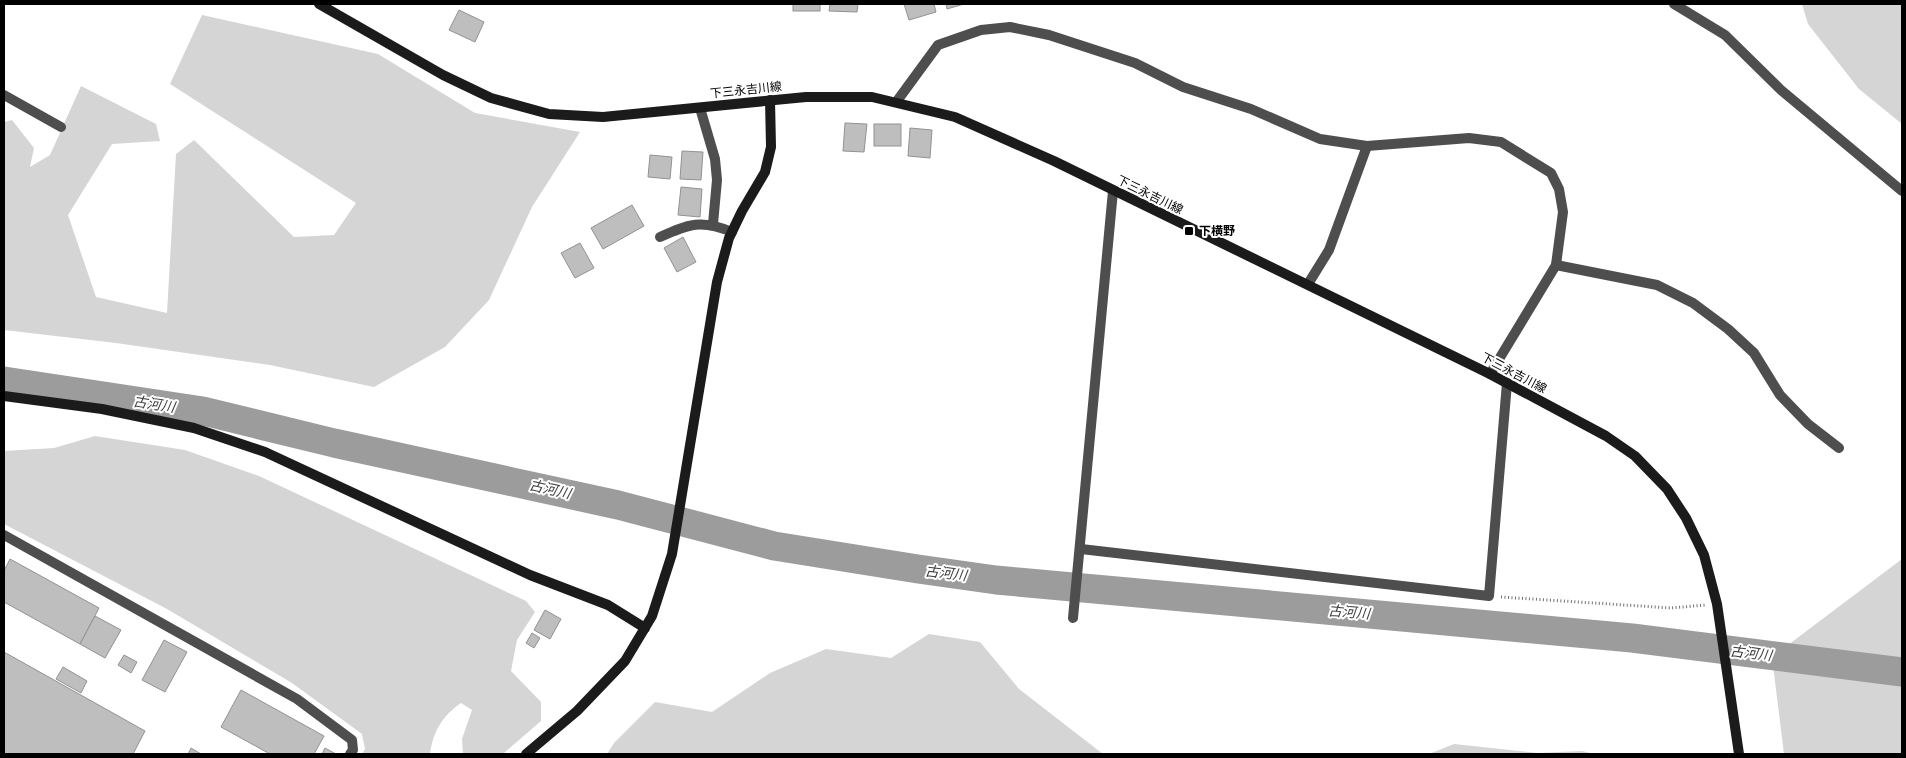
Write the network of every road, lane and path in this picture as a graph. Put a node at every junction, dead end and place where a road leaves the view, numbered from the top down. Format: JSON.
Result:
{"nodes":[{"id":1,"x":319,"y":4,"type":"edge"},
{"id":2,"x":1674,"y":4,"type":"edge"},
{"id":3,"x":4,"y":96,"type":"edge"},
{"id":4,"x":770,"y":100,"type":"junction"},
{"id":5,"x":897,"y":102,"type":"junction"},
{"id":6,"x":700,"y":108,"type":"junction"},
{"id":7,"x":61,"y":127,"type":"dead end"},
{"id":8,"x":1367,"y":146,"type":"junction"},
{"id":9,"x":1113,"y":191,"type":"junction"},
{"id":10,"x":1902,"y":191,"type":"edge"},
{"id":11,"x":713,"y":224,"type":"junction"},
{"id":12,"x":732,"y":232,"type":"junction"},
{"id":13,"x":660,"y":237,"type":"dead end"},
{"id":14,"x":1556,"y":265,"type":"junction"},
{"id":15,"x":1308,"y":284,"type":"junction"},
{"id":16,"x":1490,"y":374,"type":"junction"},
{"id":17,"x":1507,"y":384,"type":"junction"},
{"id":18,"x":4,"y":396,"type":"edge"},
{"id":19,"x":1839,"y":448,"type":"dead end"},
{"id":20,"x":4,"y":535,"type":"edge"},
{"id":21,"x":1081,"y":552,"type":"junction"},
{"id":22,"x":1489,"y":596,"type":"junction"},
{"id":23,"x":1717,"y":604,"type":"junction"},
{"id":24,"x":1073,"y":618,"type":"dead end"},
{"id":25,"x":645,"y":628,"type":"junction"},
{"id":26,"x":350,"y":754,"type":"edge"},
{"id":27,"x":526,"y":754,"type":"edge"},
{"id":28,"x":1739,"y":754,"type":"edge"}],
"edges":[{"from":1,"to":6,"type":"main road","name":"下三永吉川線"},
{"from":2,"to":10,"type":"street"},
{"from":3,"to":7,"type":"street"},
{"from":4,"to":5,"type":"main road","name":"下三永吉川線"},
{"from":4,"to":6,"type":"main road","name":"下三永吉川線"},
{"from":4,"to":12,"type":"main road"},
{"from":5,"to":8,"type":"street"},
{"from":5,"to":9,"type":"main road","name":"下三永吉川線"},
{"from":6,"to":11,"type":"street"},
{"from":8,"to":14,"type":"street"},
{"from":8,"to":15,"type":"street"},
{"from":9,"to":15,"type":"main road","name":"下三永吉川線"},
{"from":9,"to":21,"type":"street"},
{"from":11,"to":12,"type":"street"},
{"from":11,"to":13,"type":"street"},
{"from":12,"to":25,"type":"main road"},
{"from":14,"to":16,"type":"street"},
{"from":14,"to":19,"type":"street"},
{"from":15,"to":16,"type":"main road","name":"下三永吉川線"},
{"from":16,"to":17,"type":"main road","name":"下三永吉川線"},
{"from":17,"to":22,"type":"street"},
{"from":17,"to":23,"type":"main road","name":"下三永吉川線"},
{"from":18,"to":25,"type":"main road"},
{"from":20,"to":26,"type":"street"},
{"from":21,"to":22,"type":"street"},
{"from":21,"to":24,"type":"street"},
{"from":22,"to":23,"type":"path"},
{"from":23,"to":28,"type":"main road","name":"下三永吉川線"},
{"from":25,"to":27,"type":"main road"}]}
